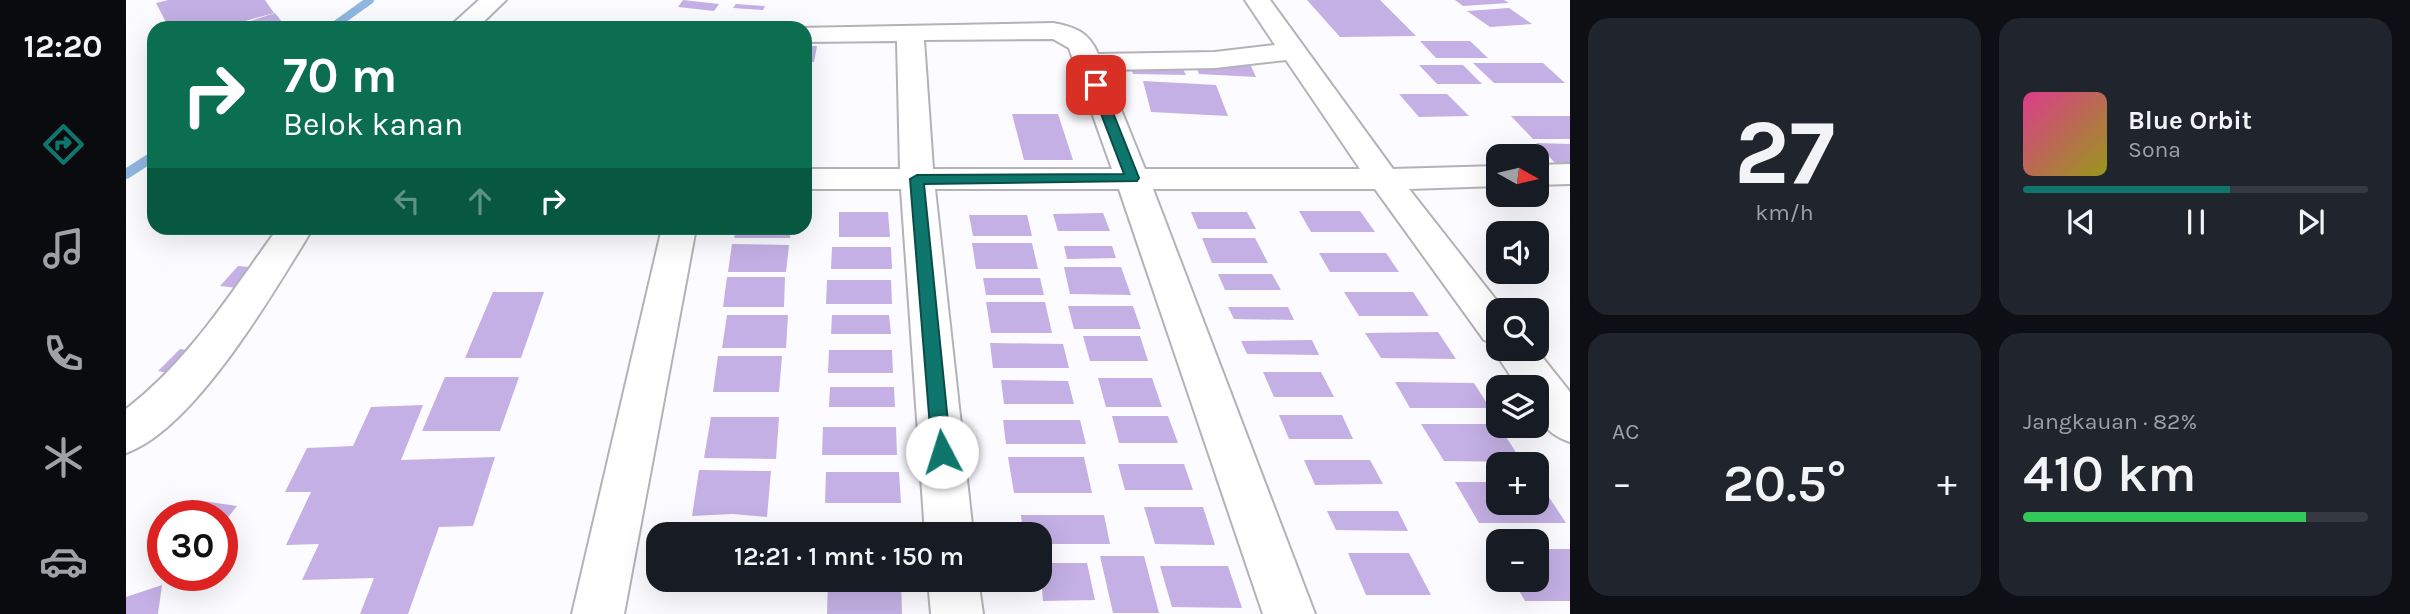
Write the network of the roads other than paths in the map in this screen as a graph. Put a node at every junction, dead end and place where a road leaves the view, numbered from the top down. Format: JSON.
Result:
{"nodes":[{"id":1,"x":494,"y":0,"type":"edge"},
{"id":2,"x":1257,"y":0,"type":"edge"},
{"id":3,"x":469,"y":21,"type":"edge"},
{"id":4,"x":910,"y":33,"type":"junction"},
{"id":5,"x":812,"y":34,"type":"edge"},
{"id":6,"x":1294,"y":51,"type":"junction"},
{"id":7,"x":1087,"y":62,"type":"junction"},
{"id":8,"x":1486,"y":176,"type":"edge"},
{"id":9,"x":1132,"y":178,"type":"junction"},
{"id":10,"x":812,"y":179,"type":"edge"},
{"id":11,"x":917,"y":179,"type":"junction"},
{"id":12,"x":1384,"y":179,"type":"junction"},
{"id":13,"x":291,"y":235,"type":"edge"},
{"id":14,"x":678,"y":235,"type":"edge"},
{"id":15,"x":1486,"y":314,"type":"edge"},
{"id":16,"x":1522,"y":361,"type":"edge"},
{"id":17,"x":1570,"y":424,"type":"edge"},
{"id":18,"x":126,"y":434,"type":"edge"},
{"id":19,"x":948,"y":522,"type":"edge"},
{"id":20,"x":954,"y":592,"type":"edge"},
{"id":21,"x":598,"y":614,"type":"edge"},
{"id":22,"x":957,"y":614,"type":"edge"},
{"id":23,"x":1289,"y":614,"type":"edge"}],
"edges":[{"from":1,"to":3,"type":"street"},
{"from":2,"to":6,"type":"street"},
{"from":4,"to":5,"type":"street"},
{"from":4,"to":7,"type":"street"},
{"from":4,"to":11,"type":"street"},
{"from":6,"to":7,"type":"street"},
{"from":6,"to":12,"type":"street"},
{"from":7,"to":9,"type":"street"},
{"from":8,"to":12,"type":"street"},
{"from":9,"to":11,"type":"street"},
{"from":9,"to":12,"type":"street"},
{"from":9,"to":23,"type":"street"},
{"from":10,"to":11,"type":"street"},
{"from":11,"to":19,"type":"street"},
{"from":12,"to":15,"type":"street"},
{"from":13,"to":18,"type":"street"},
{"from":14,"to":21,"type":"street"},
{"from":16,"to":17,"type":"street"},
{"from":20,"to":22,"type":"street"}]}
